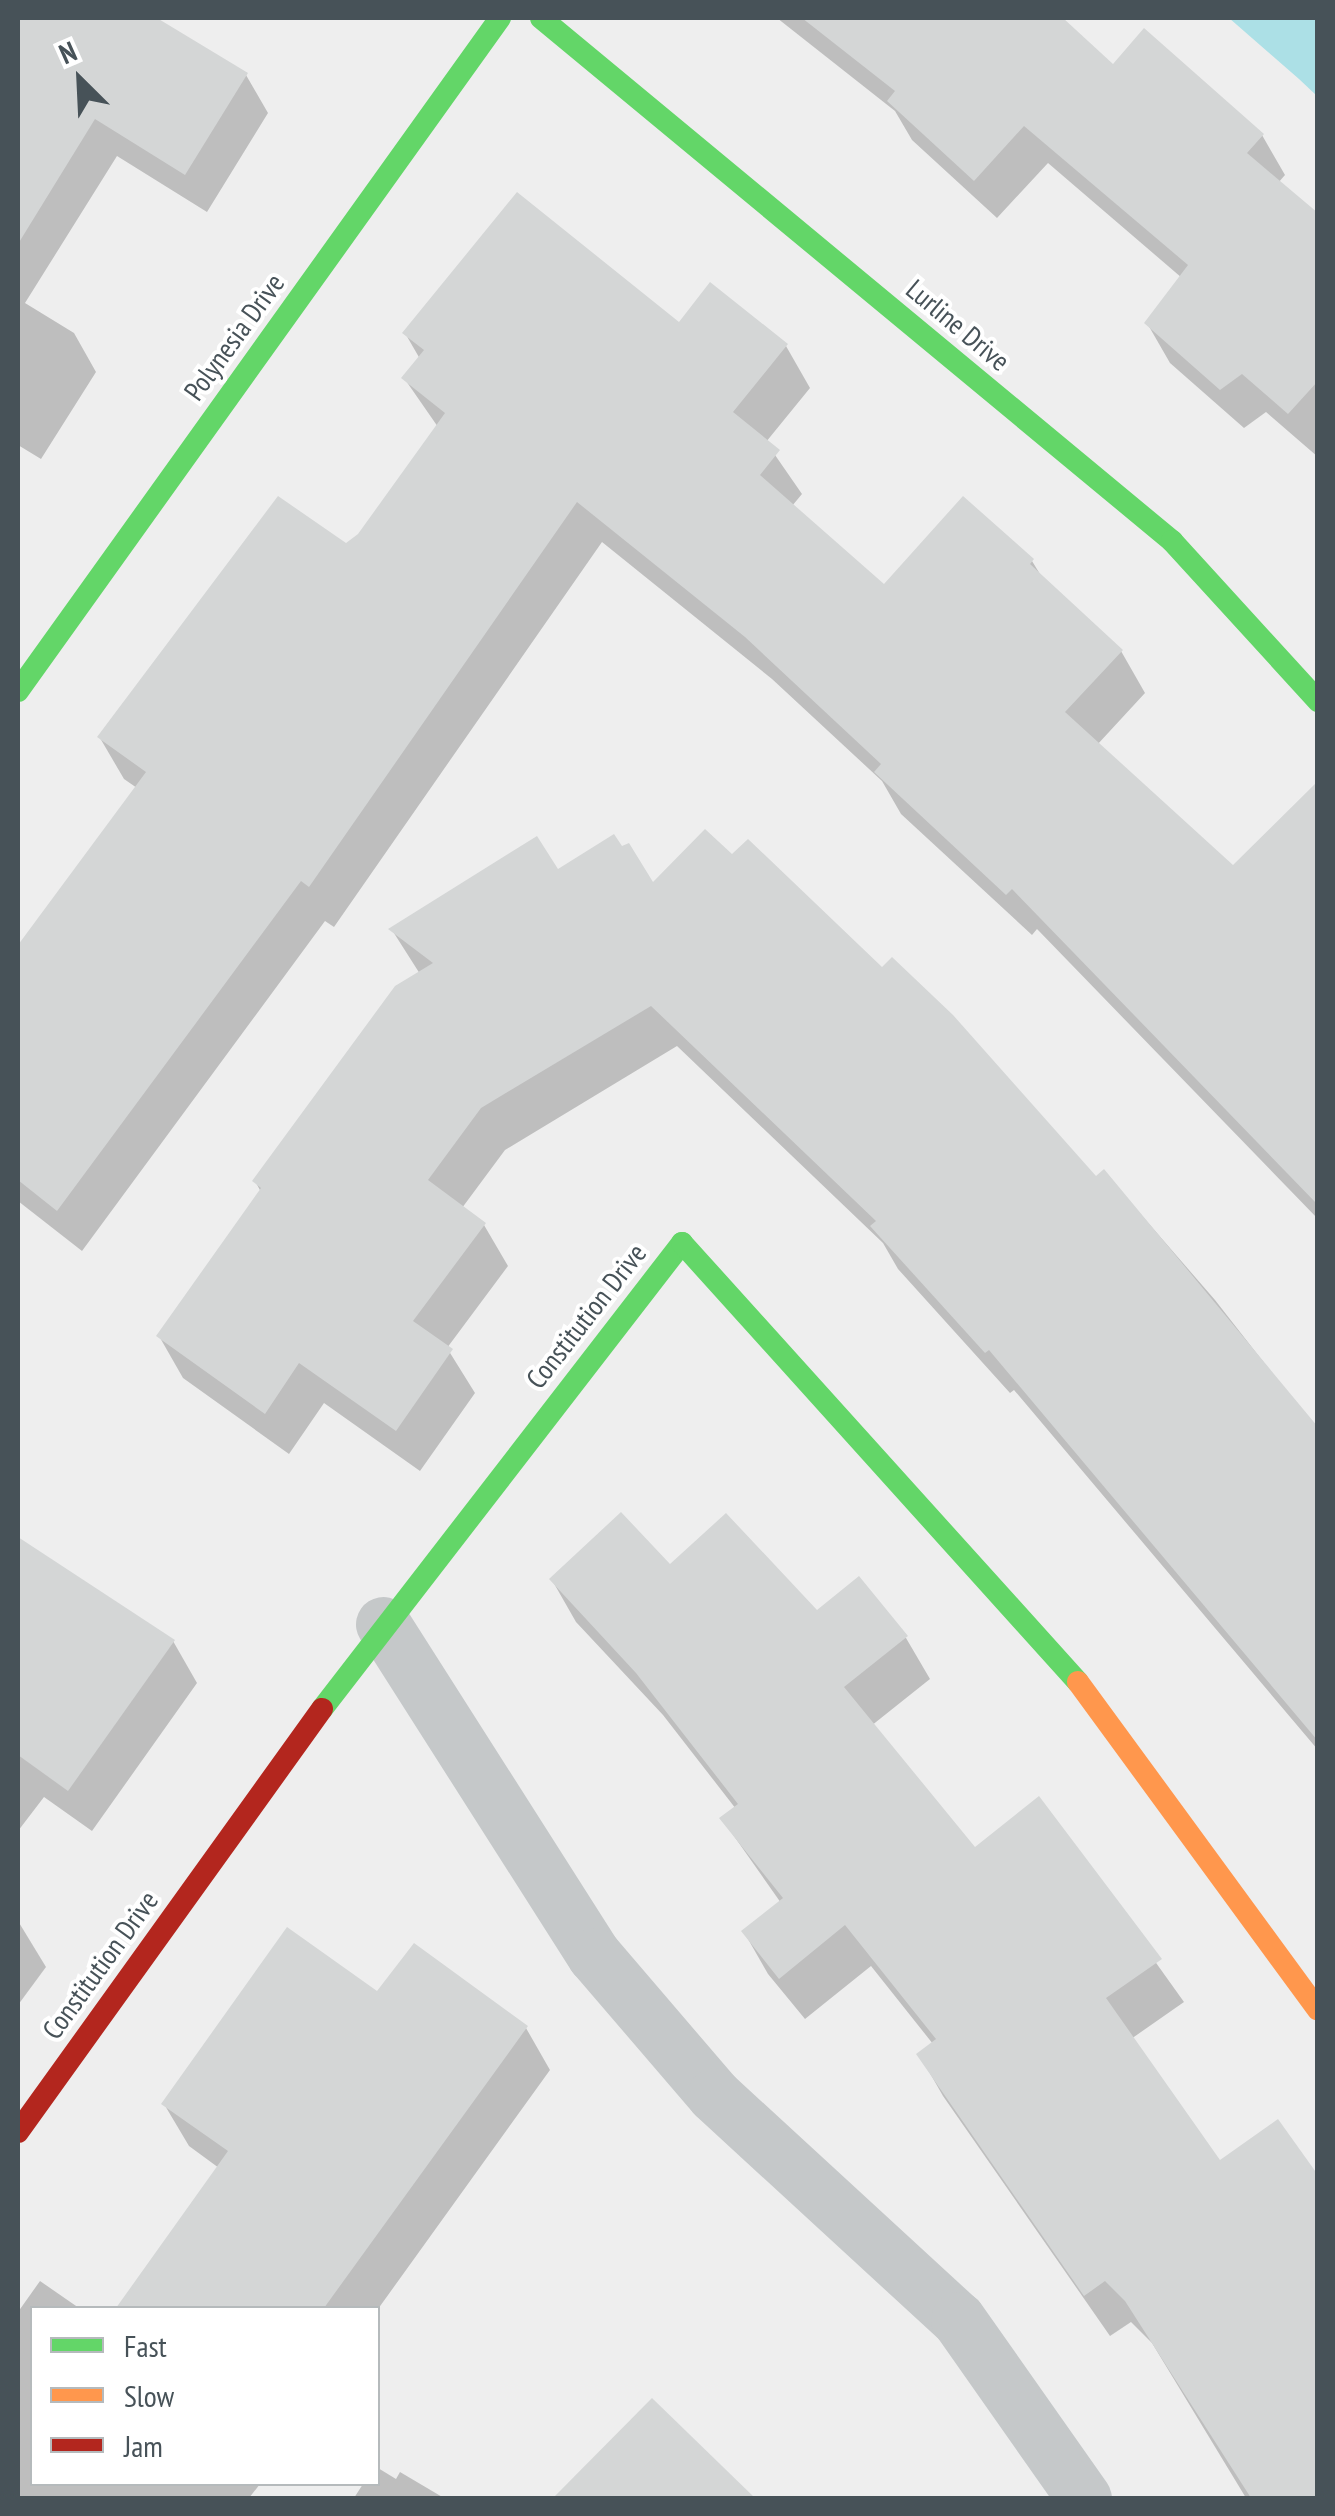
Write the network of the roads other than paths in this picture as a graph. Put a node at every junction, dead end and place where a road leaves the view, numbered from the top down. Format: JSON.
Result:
{"nodes":[{"id":1,"x":500,"y":18,"type":"edge"},
{"id":2,"x":541,"y":18,"type":"edge"},
{"id":3,"x":23,"y":672,"type":"edge"},
{"id":4,"x":1318,"y":700,"type":"edge"},
{"id":5,"x":383,"y":1624,"type":"junction"},
{"id":6,"x":1318,"y":2010,"type":"edge"},
{"id":7,"x":18,"y":2132,"type":"edge"},
{"id":8,"x":1084,"y":2498,"type":"edge"}],
"edges":[{"from":1,"to":3,"type":"street","name":"Polynesia Drive"},
{"from":2,"to":4,"type":"street","name":"Lurline Drive"},
{"from":5,"to":6,"type":"street","name":"Constitution Drive"},
{"from":5,"to":7,"type":"street","name":"Constitution Drive"},
{"from":5,"to":8,"type":"street"}]}
